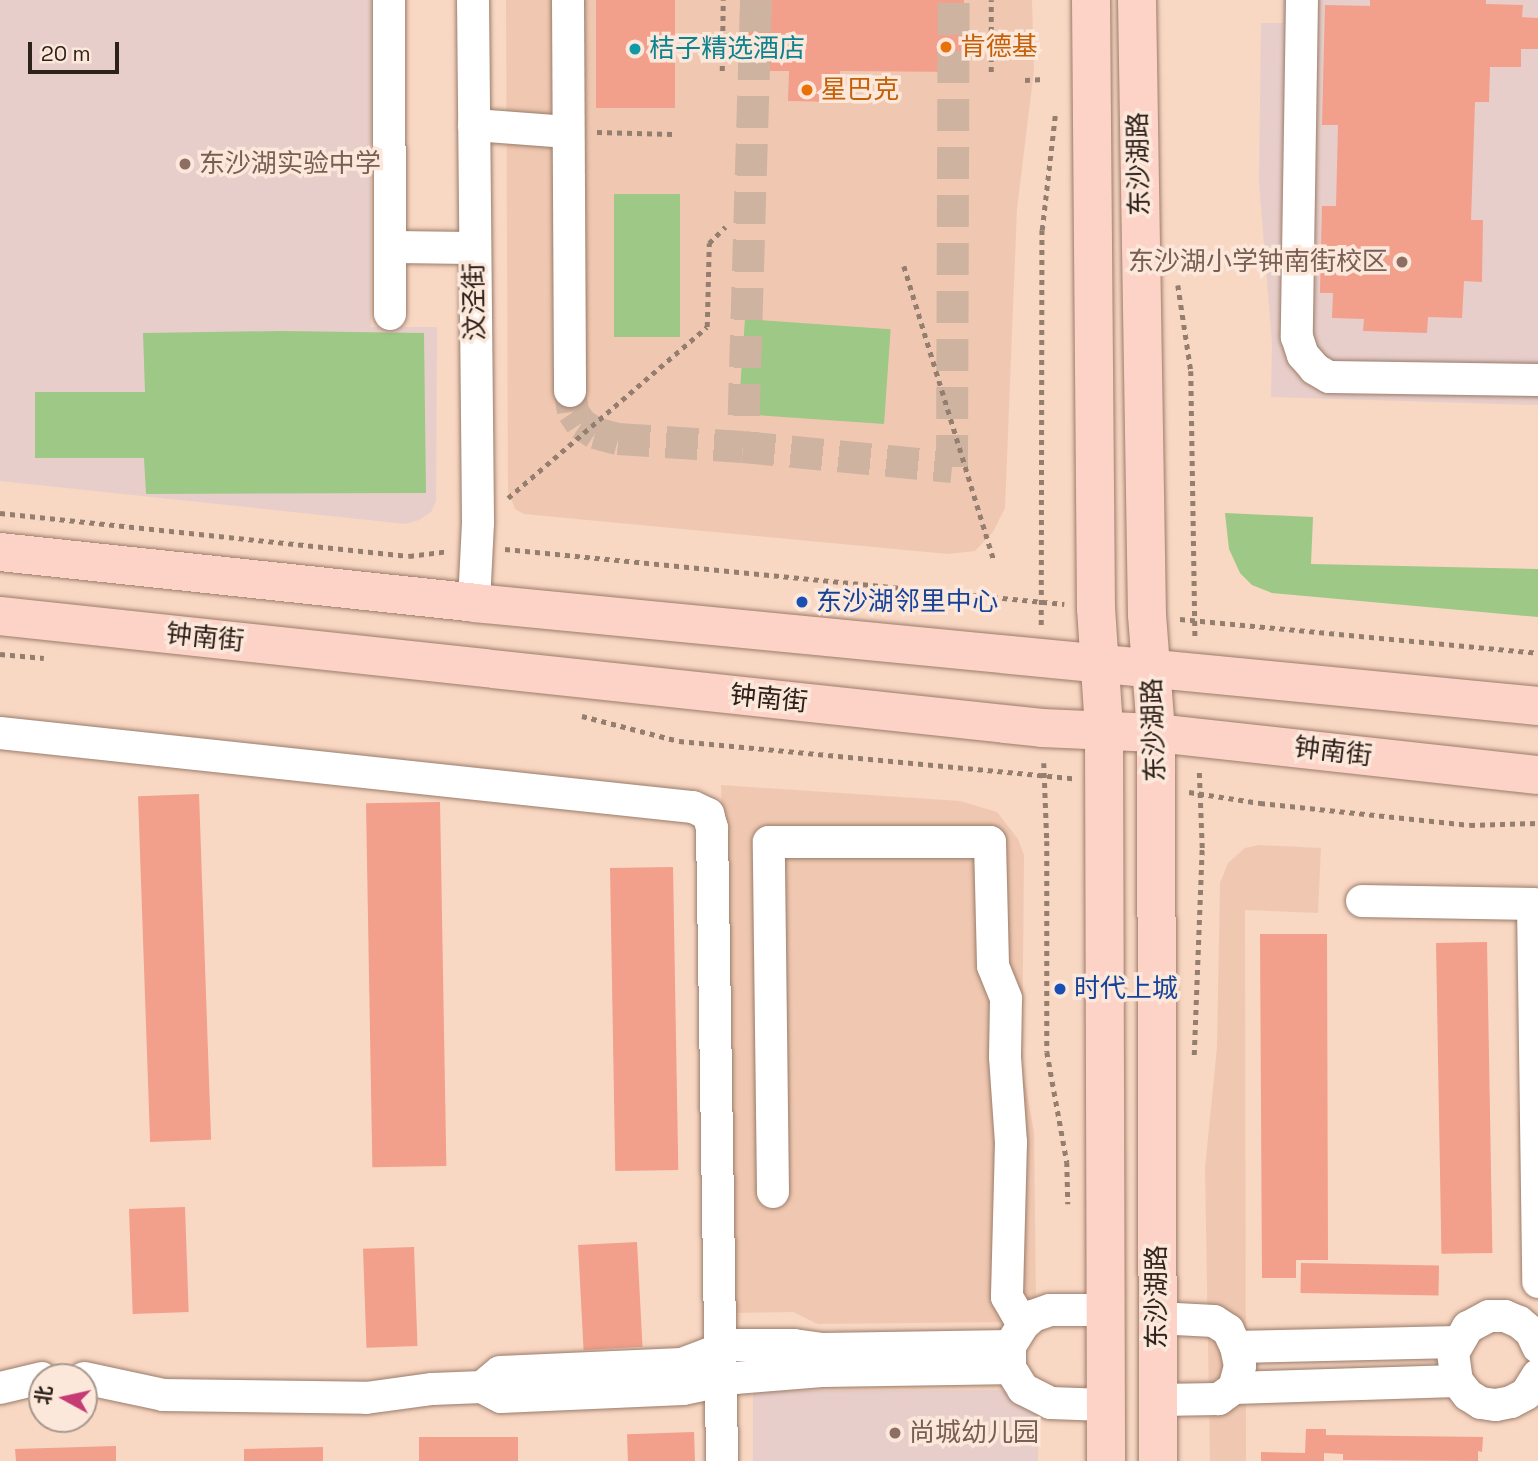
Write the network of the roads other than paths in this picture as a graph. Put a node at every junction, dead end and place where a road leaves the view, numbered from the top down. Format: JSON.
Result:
{"nodes":[{"id":1,"x":389,"y":0,"type":"edge"},
{"id":2,"x":473,"y":0,"type":"edge"},
{"id":3,"x":568,"y":0,"type":"edge"},
{"id":4,"x":1091,"y":0,"type":"edge"},
{"id":5,"x":1137,"y":0,"type":"edge"},
{"id":6,"x":1302,"y":0,"type":"edge"},
{"id":7,"x":474,"y":125,"type":"junction"},
{"id":8,"x":568,"y":132,"type":"junction"},
{"id":9,"x":391,"y":247,"type":"junction"},
{"id":10,"x":475,"y":248,"type":"junction"},
{"id":11,"x":390,"y":314,"type":"dead end"},
{"id":12,"x":1538,"y":380,"type":"edge"},
{"id":13,"x":570,"y":391,"type":"tunnel mouth"},
{"id":14,"x":0,"y":552,"type":"edge"},
{"id":15,"x":474,"y":604,"type":"junction"},
{"id":16,"x":0,"y":616,"type":"edge"},
{"id":17,"x":1101,"y":664,"type":"junction"},
{"id":18,"x":1152,"y":670,"type":"junction"},
{"id":19,"x":1538,"y":706,"type":"edge"},
{"id":20,"x":1104,"y":729,"type":"junction"},
{"id":21,"x":0,"y":733,"type":"edge"},
{"id":22,"x":1156,"y":733,"type":"junction"},
{"id":23,"x":1538,"y":775,"type":"edge"},
{"id":24,"x":1362,"y":901,"type":"dead end"},
{"id":25,"x":773,"y":1192,"type":"dead end"},
{"id":26,"x":1537,"y":1207,"type":"edge"},
{"id":27,"x":1538,"y":1282,"type":"edge"},
{"id":28,"x":1538,"y":1294,"type":"edge"},
{"id":29,"x":1103,"y":1310,"type":"junction"},
{"id":30,"x":1157,"y":1318,"type":"junction"},
{"id":31,"x":1519,"y":1322,"type":"junction"},
{"id":32,"x":1457,"y":1342,"type":"junction"},
{"id":33,"x":1014,"y":1346,"type":"junction"},
{"id":34,"x":1324,"y":1346,"type":"junction"},
{"id":35,"x":1236,"y":1347,"type":"junction"},
{"id":36,"x":1538,"y":1347,"type":"edge"},
{"id":37,"x":722,"y":1365,"type":"junction"},
{"id":38,"x":0,"y":1371,"type":"edge"},
{"id":39,"x":28,"y":1376,"type":"edge"},
{"id":40,"x":28,"y":1381,"type":"edge"},
{"id":41,"x":98,"y":1381,"type":"edge"},
{"id":42,"x":1457,"y":1381,"type":"junction"},
{"id":43,"x":1326,"y":1385,"type":"junction"},
{"id":44,"x":0,"y":1388,"type":"edge"},
{"id":45,"x":1234,"y":1388,"type":"junction"},
{"id":46,"x":1534,"y":1391,"type":"edge"},
{"id":47,"x":1158,"y":1400,"type":"junction"},
{"id":48,"x":1105,"y":1405,"type":"junction"},
{"id":49,"x":722,"y":1461,"type":"edge"},
{"id":50,"x":1105,"y":1461,"type":"edge"},
{"id":51,"x":1158,"y":1461,"type":"edge"}],
"edges":[{"from":1,"to":9,"type":"street"},
{"from":2,"to":7,"type":"street","name":"汶泾街"},
{"from":3,"to":8,"type":"street"},
{"from":4,"to":17,"type":"main road","name":"东沙湖路"},
{"from":5,"to":18,"type":"main road","name":"东沙湖路"},
{"from":6,"to":12,"type":"street"},
{"from":7,"to":8,"type":"street"},
{"from":7,"to":10,"type":"street","name":"汶泾街"},
{"from":8,"to":13,"type":"street"},
{"from":9,"to":10,"type":"street"},
{"from":9,"to":11,"type":"street"},
{"from":10,"to":15,"type":"street","name":"汶泾街"},
{"from":14,"to":15,"type":"main road"},
{"from":15,"to":17,"type":"main road"},
{"from":16,"to":20,"type":"main road","name":"钟南街"},
{"from":17,"to":18,"type":"main road"},
{"from":17,"to":20,"type":"main road","name":"东沙湖路"},
{"from":18,"to":19,"type":"main road"},
{"from":18,"to":22,"type":"main road","name":"东沙湖路"},
{"from":20,"to":22,"type":"main road","name":"钟南街"},
{"from":20,"to":29,"type":"main road","name":"东沙湖路"},
{"from":21,"to":37,"type":"street"},
{"from":22,"to":23,"type":"main road","name":"钟南街"},
{"from":22,"to":30,"type":"main road","name":"东沙湖路"},
{"from":24,"to":26,"type":"street"},
{"from":25,"to":33,"type":"street"},
{"from":26,"to":27,"type":"street"},
{"from":28,"to":31,"type":"street"},
{"from":29,"to":33,"type":"street"},
{"from":29,"to":48,"type":"main road","name":"东沙湖路"},
{"from":30,"to":35,"type":"street"},
{"from":30,"to":47,"type":"main road","name":"东沙湖路"},
{"from":31,"to":32,"type":"street"},
{"from":31,"to":36,"type":"street"},
{"from":32,"to":34,"type":"street"},
{"from":32,"to":42,"type":"street"},
{"from":33,"to":37,"type":"street"},
{"from":33,"to":48,"type":"street"},
{"from":34,"to":35,"type":"street"},
{"from":34,"to":43,"type":"street"},
{"from":35,"to":45,"type":"street"},
{"from":37,"to":41,"type":"street"},
{"from":37,"to":49,"type":"street"},
{"from":38,"to":39,"type":"street"},
{"from":40,"to":44,"type":"street"},
{"from":42,"to":43,"type":"street"},
{"from":42,"to":46,"type":"street"},
{"from":43,"to":45,"type":"street"},
{"from":45,"to":47,"type":"street"},
{"from":47,"to":51,"type":"main road","name":"东沙湖路"},
{"from":48,"to":50,"type":"main road","name":"东沙湖路"}]}
